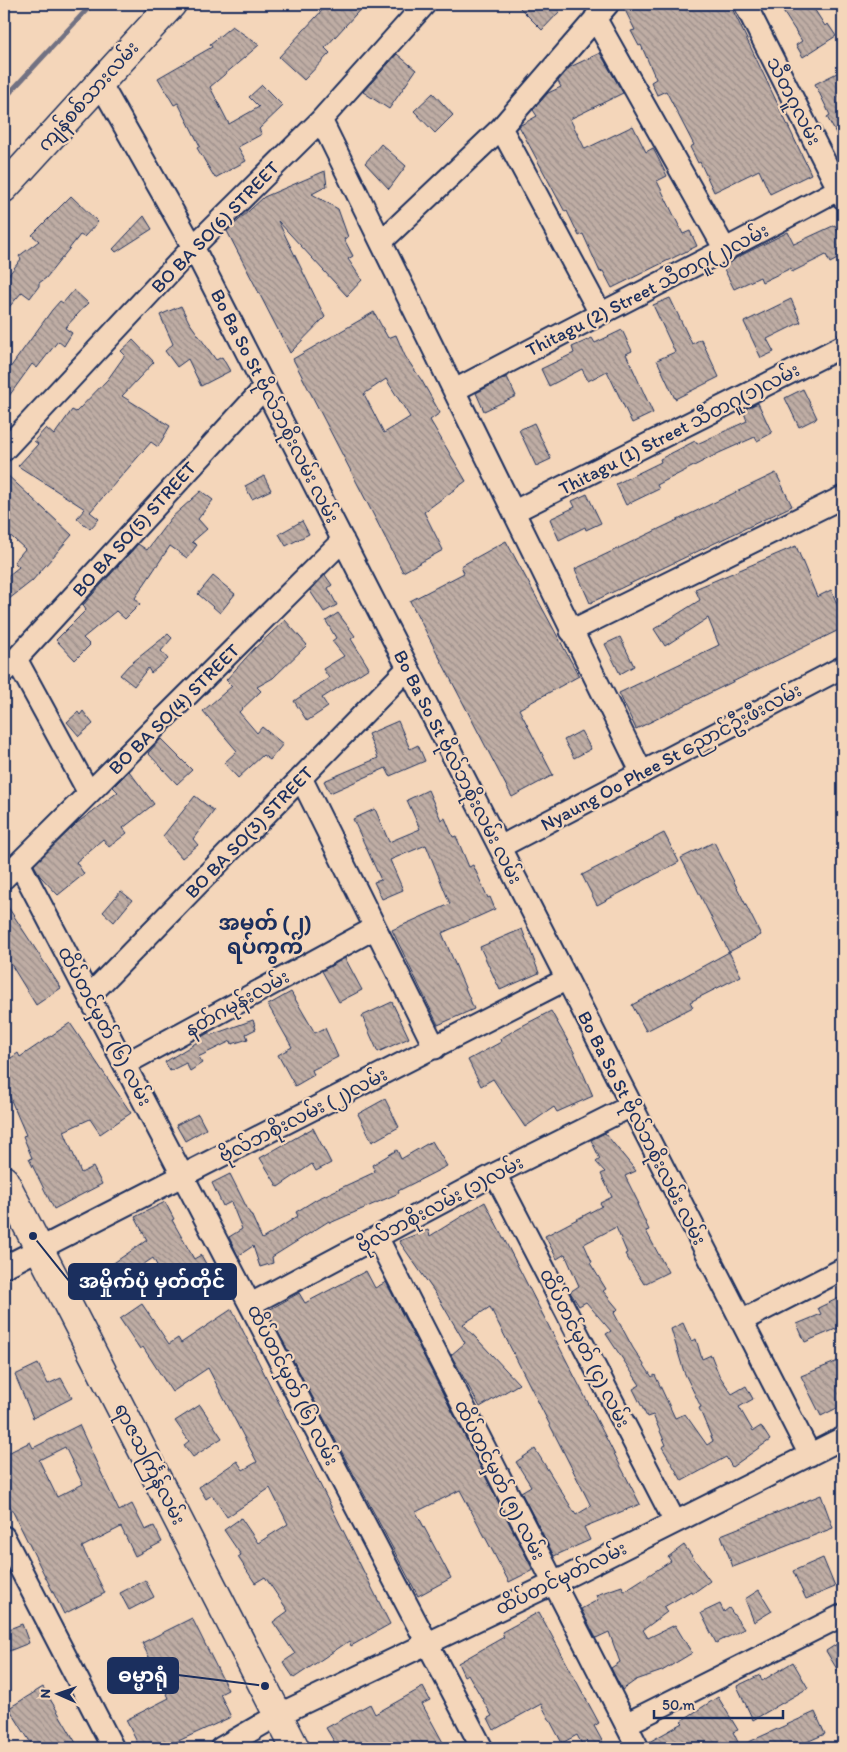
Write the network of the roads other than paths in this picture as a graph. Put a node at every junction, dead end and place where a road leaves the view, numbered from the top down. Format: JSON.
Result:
{"nodes":[{"id":1,"x":172,"y":4,"type":"edge"},
{"id":2,"x":425,"y":4,"type":"edge"},
{"id":3,"x":745,"y":4,"type":"edge"},
{"id":4,"x":601,"y":11,"type":"edge"},
{"id":5,"x":100,"y":83,"type":"junction"},
{"id":6,"x":321,"y":120,"type":"junction"},
{"id":7,"x":501,"y":128,"type":"junction"},
{"id":8,"x":4,"y":188,"type":"edge"},
{"id":9,"x":841,"y":193,"type":"edge"},
{"id":10,"x":381,"y":242,"type":"junction"},
{"id":11,"x":193,"y":247,"type":"junction"},
{"id":12,"x":726,"y":251,"type":"junction"},
{"id":13,"x":600,"y":313,"type":"junction"},
{"id":14,"x":843,"y":346,"type":"edge"},
{"id":15,"x":265,"y":387,"type":"junction"},
{"id":16,"x":455,"y":390,"type":"junction"},
{"id":17,"x":4,"y":450,"type":"edge"},
{"id":18,"x":843,"y":497,"type":"edge"},
{"id":19,"x":515,"y":511,"type":"junction"},
{"id":20,"x":343,"y":540,"type":"junction"},
{"id":21,"x":571,"y":631,"type":"junction"},
{"id":22,"x":10,"y":666,"type":"edge"},
{"id":23,"x":843,"y":667,"type":"edge"},
{"id":24,"x":408,"y":668,"type":"junction"},
{"id":25,"x":642,"y":773,"type":"junction"},
{"id":26,"x":301,"y":778,"type":"junction"},
{"id":27,"x":89,"y":793,"type":"junction"},
{"id":28,"x":500,"y":847,"type":"junction"},
{"id":29,"x":11,"y":870,"type":"edge"},
{"id":30,"x":375,"y":928,"type":"junction"},
{"id":31,"x":567,"y":979,"type":"junction"},
{"id":32,"x":89,"y":996,"type":"junction"},
{"id":33,"x":435,"y":1048,"type":"junction"},
{"id":34,"x":125,"y":1064,"type":"junction"},
{"id":35,"x":631,"y":1106,"type":"junction"},
{"id":36,"x":495,"y":1174,"type":"junction"},
{"id":37,"x":184,"y":1176,"type":"junction"},
{"id":38,"x":4,"y":1180,"type":"edge"},
{"id":39,"x":377,"y":1237,"type":"junction"},
{"id":40,"x":40,"y":1250,"type":"junction"},
{"id":41,"x":4,"y":1267,"type":"edge"},
{"id":42,"x":843,"y":1269,"type":"edge"},
{"id":43,"x":250,"y":1304,"type":"junction"},
{"id":44,"x":741,"y":1321,"type":"junction"},
{"id":45,"x":843,"y":1438,"type":"edge"},
{"id":46,"x":810,"y":1455,"type":"junction"},
{"id":47,"x":675,"y":1522,"type":"junction"},
{"id":48,"x":4,"y":1537,"type":"edge"},
{"id":49,"x":552,"y":1584,"type":"junction"},
{"id":50,"x":843,"y":1615,"type":"edge"},
{"id":51,"x":426,"y":1643,"type":"junction"},
{"id":52,"x":278,"y":1715,"type":"junction"},
{"id":53,"x":626,"y":1724,"type":"junction"},
{"id":54,"x":113,"y":1748,"type":"edge"},
{"id":55,"x":221,"y":1748,"type":"edge"},
{"id":56,"x":295,"y":1748,"type":"edge"},
{"id":57,"x":482,"y":1748,"type":"edge"},
{"id":58,"x":638,"y":1748,"type":"edge"}],
"edges":[{"from":1,"to":5,"type":"main road","name":"ကျန်စစ်သားလမ်း"},
{"from":2,"to":6,"type":"street","name":"BO BA SO(6) STREET"},
{"from":3,"to":9,"type":"street","name":"သီတဂူလမ်း"},
{"from":4,"to":7,"type":"street"},
{"from":4,"to":12,"type":"street"},
{"from":5,"to":8,"type":"main road","name":"ကျန်စစ်သားလမ်း"},
{"from":5,"to":11,"type":"street","name":"Bo Ba So St ဗိုလ်ဘစိုးလမ်း လမ်း"},
{"from":6,"to":10,"type":"street"},
{"from":6,"to":11,"type":"street","name":"BO BA SO(6) STREET"},
{"from":7,"to":10,"type":"street"},
{"from":7,"to":13,"type":"street"},
{"from":9,"to":12,"type":"street","name":"Thitagu (2) Street သီတဂူ(၂)လမ်း"},
{"from":10,"to":16,"type":"street"},
{"from":11,"to":15,"type":"street","name":"Bo Ba So St ဗိုလ်ဘစိုးလမ်း လမ်း"},
{"from":11,"to":17,"type":"street","name":"BO BA SO(6) STREET"},
{"from":12,"to":13,"type":"street","name":"Thitagu (2) Street သီတဂူ(၂)လမ်း"},
{"from":13,"to":16,"type":"street","name":"Thitagu (2) Street သီတဂူ(၂)လမ်း"},
{"from":14,"to":19,"type":"street","name":"Thitagu (1) Street သီတဂူ(၁)လမ်း"},
{"from":15,"to":20,"type":"street","name":"Bo Ba So St ဗိုလ်ဘစိုးလမ်း လမ်း"},
{"from":15,"to":22,"type":"street","name":"BO BA SO(5) STREET"},
{"from":16,"to":19,"type":"street"},
{"from":18,"to":21,"type":"street"},
{"from":19,"to":21,"type":"street"},
{"from":20,"to":24,"type":"street","name":"Bo Ba So St ဗိုလ်ဘစိုးလမ်း လမ်း"},
{"from":20,"to":27,"type":"street","name":"BO BA SO(4) STREET"},
{"from":21,"to":25,"type":"street"},
{"from":22,"to":27,"type":"street"},
{"from":23,"to":25,"type":"street","name":"Nyaung Oo Phee St ညောင်ဦးဖီးလမ်း"},
{"from":24,"to":26,"type":"street","name":"BO BA SO(3) STREET"},
{"from":24,"to":28,"type":"street","name":"Bo Ba So St ဗိုလ်ဘစိုးလမ်း လမ်း"},
{"from":25,"to":28,"type":"street","name":"Nyaung Oo Phee St ညောင်ဦးဖီးလမ်း"},
{"from":26,"to":30,"type":"street"},
{"from":26,"to":32,"type":"street","name":"BO BA SO(3) STREET"},
{"from":27,"to":29,"type":"street","name":"BO BA SO(4) STREET"},
{"from":28,"to":31,"type":"street","name":"Bo Ba So St ဗိုလ်ဘစိုးလမ်း လမ်း"},
{"from":29,"to":32,"type":"street","name":"ထိပ်တင်မှတ် (၆) လမ်း"},
{"from":30,"to":33,"type":"street"},
{"from":30,"to":34,"type":"street","name":"နတ်ဂမုန်းလမ်း"},
{"from":31,"to":33,"type":"street","name":"ဗိုလ်ဘစိုးလမ်း (၂)လမ်း"},
{"from":31,"to":35,"type":"street","name":"Bo Ba So St ဗိုလ်ဘစိုးလမ်း လမ်း"},
{"from":32,"to":34,"type":"street","name":"ထိပ်တင်မှတ် (၆) လမ်း"},
{"from":33,"to":37,"type":"street","name":"ဗိုလ်ဘစိုးလမ်း (၂)လမ်း"},
{"from":34,"to":37,"type":"street","name":"ထိပ်တင်မှတ် (၆) လမ်း"},
{"from":35,"to":36,"type":"street","name":"ဗိုလ်ဘစိုးလမ်း (၁)လမ်း"},
{"from":35,"to":44,"type":"street","name":"Bo Ba So St ဗိုလ်ဘစိုးလမ်း လမ်း"},
{"from":36,"to":39,"type":"street","name":"ဗိုလ်ဘစိုးလမ်း (၁)လမ်း"},
{"from":36,"to":47,"type":"street","name":"ထိပ်တင်မှတ် (၄) လမ်း"},
{"from":37,"to":40,"type":"street","name":"ဗိုလ်ဘစိုးလမ်း (၂)လမ်း"},
{"from":37,"to":43,"type":"street","name":"ထိပ်တင်မှတ် (၆) လမ်း"},
{"from":38,"to":40,"type":"main road","name":"ရာဇသင်္ကြန်လမ်း"},
{"from":39,"to":43,"type":"street","name":"ဗိုလ်ဘစိုးလမ်း (၁)လမ်း"},
{"from":39,"to":49,"type":"street","name":"ထိပ်တင်မှတ် (၅) လမ်း"},
{"from":40,"to":41,"type":"street","name":"ဗိုလ်ဘစိုးလမ်း (၂)လမ်း"},
{"from":40,"to":52,"type":"main road","name":"ရာဇသင်္ကြန်လမ်း"},
{"from":42,"to":44,"type":"street"},
{"from":43,"to":51,"type":"street","name":"ထိပ်တင်မှတ် (၆) လမ်း"},
{"from":44,"to":46,"type":"street","name":"Bo Ba So St ဗိုလ်ဘစိုးလမ်း လမ်း"},
{"from":45,"to":46,"type":"street","name":"ထိပ်တင်မှတ်လမ်း"},
{"from":46,"to":47,"type":"street","name":"ထိပ်တင်မှတ်လမ်း"},
{"from":47,"to":49,"type":"street","name":"ထိပ်တင်မှတ်လမ်း"},
{"from":48,"to":54,"type":"street"},
{"from":49,"to":51,"type":"street","name":"ထိပ်တင်မှတ်လမ်း"},
{"from":49,"to":53,"type":"street","name":"ထိပ်တင်မှတ် (၅) လမ်း"},
{"from":50,"to":53,"type":"street"},
{"from":51,"to":52,"type":"street","name":"ထိပ်တင်မှတ်လမ်း"},
{"from":51,"to":57,"type":"street","name":"ထိပ်တင်မှတ် (၆) လမ်း"},
{"from":52,"to":55,"type":"street","name":"ထိပ်တင်မှတ်လမ်း"},
{"from":52,"to":56,"type":"main road","name":"ရာဇသင်္ကြန်လမ်း"},
{"from":53,"to":58,"type":"street","name":"ထိပ်တင်မှတ် (၅) လမ်း"}]}
